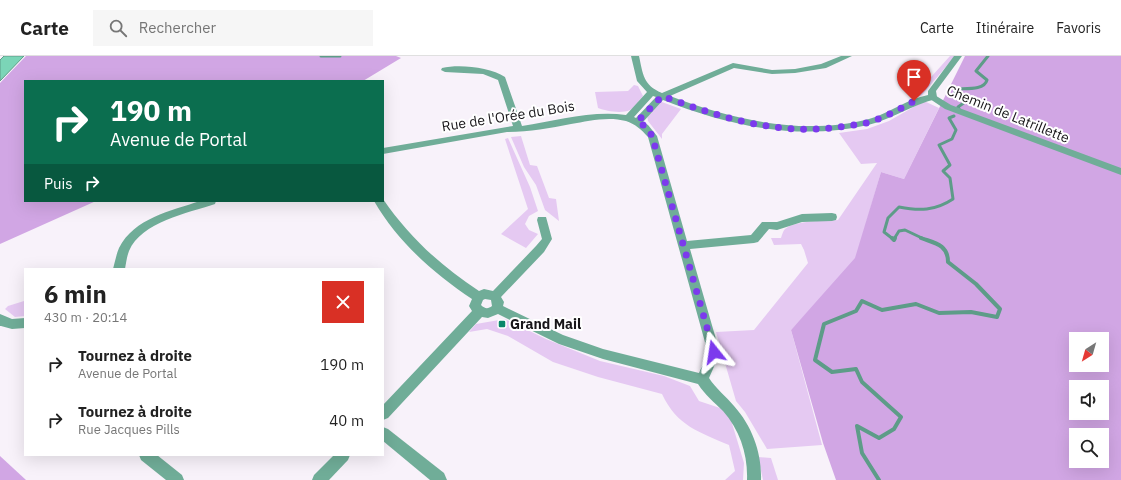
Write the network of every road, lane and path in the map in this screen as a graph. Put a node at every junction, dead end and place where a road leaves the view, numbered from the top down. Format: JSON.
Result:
{"nodes":[{"id":1,"x":635,"y":56,"type":"edge"},
{"id":2,"x":731,"y":56,"type":"edge"},
{"id":3,"x":848,"y":56,"type":"edge"},
{"id":4,"x":958,"y":56,"type":"edge"},
{"id":5,"x":733,"y":65,"type":"junction"},
{"id":6,"x":444,"y":70,"type":"dead end"},
{"id":7,"x":652,"y":92,"type":"junction"},
{"id":8,"x":662,"y":96,"type":"junction"},
{"id":9,"x":933,"y":97,"type":"junction"},
{"id":10,"x":632,"y":120,"type":"junction"},
{"id":11,"x":519,"y":130,"type":"junction"},
{"id":12,"x":384,"y":151,"type":"edge"},
{"id":13,"x":1121,"y":172,"type":"edge"},
{"id":14,"x":208,"y":202,"type":"edge"},
{"id":15,"x":380,"y":202,"type":"edge"},
{"id":16,"x":832,"y":217,"type":"dead end"},
{"id":17,"x":542,"y":220,"type":"dead end"},
{"id":18,"x":685,"y":245,"type":"junction"},
{"id":19,"x":119,"y":268,"type":"edge"},
{"id":20,"x":478,"y":297,"type":"junction"},
{"id":21,"x":496,"y":302,"type":"junction"},
{"id":22,"x":479,"y":312,"type":"junction"},
{"id":23,"x":0,"y":318,"type":"edge"},
{"id":24,"x":24,"y":324,"type":"edge"},
{"id":25,"x":702,"y":380,"type":"junction"},
{"id":26,"x":384,"y":413,"type":"edge"},
{"id":27,"x":384,"y":434,"type":"edge"},
{"id":28,"x":147,"y":456,"type":"edge"},
{"id":29,"x":342,"y":456,"type":"edge"},
{"id":30,"x":177,"y":480,"type":"edge"},
{"id":31,"x":319,"y":480,"type":"edge"},
{"id":32,"x":440,"y":480,"type":"edge"},
{"id":33,"x":754,"y":480,"type":"edge"}],
"edges":[{"from":1,"to":7,"type":"street"},
{"from":2,"to":5,"type":"street"},
{"from":3,"to":5,"type":"street"},
{"from":4,"to":9,"type":"street","name":"Chemin de Latrillette"},
{"from":5,"to":8,"type":"street"},
{"from":6,"to":11,"type":"street"},
{"from":7,"to":8,"type":"street"},
{"from":7,"to":10,"type":"street"},
{"from":8,"to":9,"type":"street"},
{"from":8,"to":10,"type":"street"},
{"from":9,"to":13,"type":"street","name":"Chemin de Latrillette"},
{"from":10,"to":11,"type":"street","name":"Rue de l'Orée du Bois"},
{"from":10,"to":18,"type":"street"},
{"from":11,"to":12,"type":"street","name":"Rue de l'Orée du Bois"},
{"from":14,"to":19,"type":"street"},
{"from":15,"to":20,"type":"street"},
{"from":16,"to":18,"type":"street"},
{"from":17,"to":21,"type":"street"},
{"from":18,"to":25,"type":"street"},
{"from":20,"to":21,"type":"street"},
{"from":20,"to":22,"type":"street"},
{"from":21,"to":22,"type":"street"},
{"from":21,"to":25,"type":"street"},
{"from":22,"to":26,"type":"street"},
{"from":23,"to":24,"type":"street"},
{"from":25,"to":33,"type":"street"},
{"from":27,"to":32,"type":"street"},
{"from":28,"to":30,"type":"street"},
{"from":29,"to":31,"type":"street"}]}
